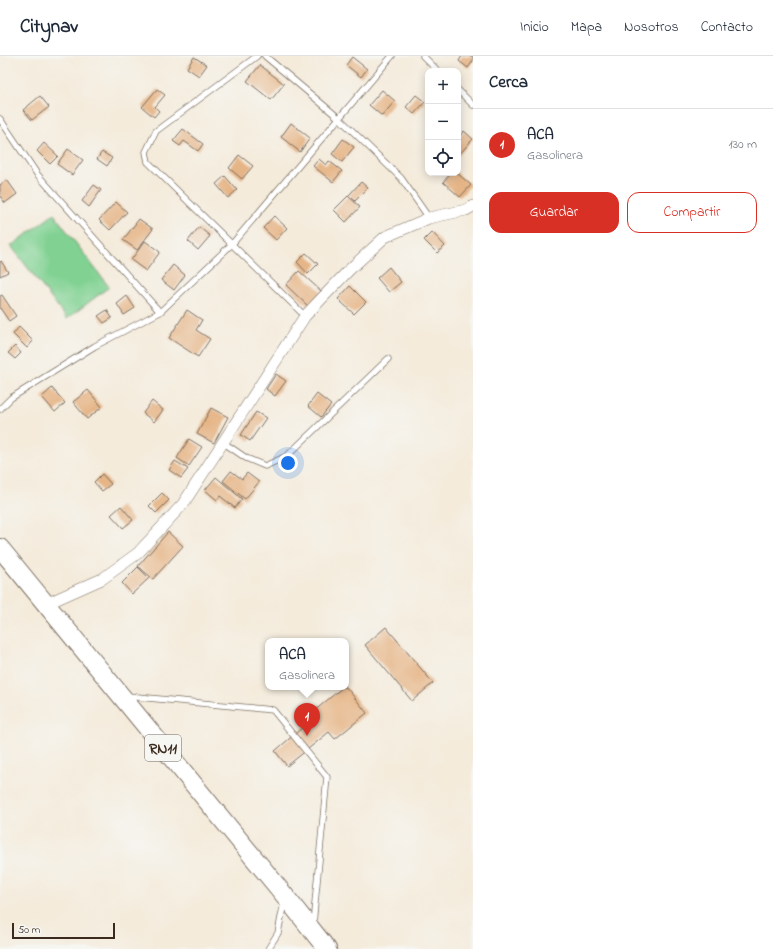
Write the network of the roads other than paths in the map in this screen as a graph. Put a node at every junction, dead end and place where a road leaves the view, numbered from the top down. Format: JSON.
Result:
{"nodes":[{"id":1,"x":257,"y":56,"type":"edge"},
{"id":2,"x":265,"y":56,"type":"edge"},
{"id":3,"x":392,"y":56,"type":"edge"},
{"id":4,"x":423,"y":56,"type":"edge"},
{"id":5,"x":435,"y":68,"type":"edge"},
{"id":6,"x":461,"y":93,"type":"edge"},
{"id":7,"x":473,"y":105,"type":"edge"},
{"id":8,"x":0,"y":118,"type":"edge"},
{"id":9,"x":340,"y":119,"type":"junction"},
{"id":10,"x":473,"y":206,"type":"edge"},
{"id":11,"x":429,"y":218,"type":"junction"},
{"id":12,"x":232,"y":244,"type":"junction"},
{"id":13,"x":160,"y":312,"type":"junction"},
{"id":14,"x":305,"y":316,"type":"junction"},
{"id":15,"x":388,"y":359,"type":"dead end"},
{"id":16,"x":0,"y":409,"type":"edge"},
{"id":17,"x":224,"y":443,"type":"junction"},
{"id":18,"x":0,"y":548,"type":"edge"},
{"id":19,"x":46,"y":604,"type":"junction"},
{"id":20,"x":120,"y":695,"type":"junction"},
{"id":21,"x":285,"y":896,"type":"junction"},
{"id":22,"x":312,"y":931,"type":"junction"},
{"id":23,"x":268,"y":949,"type":"edge"},
{"id":24,"x":327,"y":949,"type":"edge"}],
"edges":[{"from":1,"to":12,"type":"lane"},
{"from":2,"to":9,"type":"lane"},
{"from":3,"to":9,"type":"lane"},
{"from":4,"to":5,"type":"lane"},
{"from":6,"to":7,"type":"lane"},
{"from":8,"to":13,"type":"lane"},
{"from":9,"to":11,"type":"lane"},
{"from":9,"to":12,"type":"lane"},
{"from":10,"to":11,"type":"street"},
{"from":11,"to":14,"type":"street"},
{"from":12,"to":13,"type":"lane"},
{"from":12,"to":14,"type":"lane"},
{"from":13,"to":16,"type":"lane"},
{"from":14,"to":17,"type":"street"},
{"from":15,"to":17,"type":"lane"},
{"from":17,"to":19,"type":"street"},
{"from":18,"to":19,"type":"highway","number":"RN11"},
{"from":19,"to":20,"type":"highway","number":"RN11"},
{"from":20,"to":21,"type":"highway","number":"RN11"},
{"from":20,"to":22,"type":"lane"},
{"from":21,"to":22,"type":"highway","number":"RN11"},
{"from":21,"to":23,"type":"lane"},
{"from":22,"to":24,"type":"highway","number":"RN11"}]}
